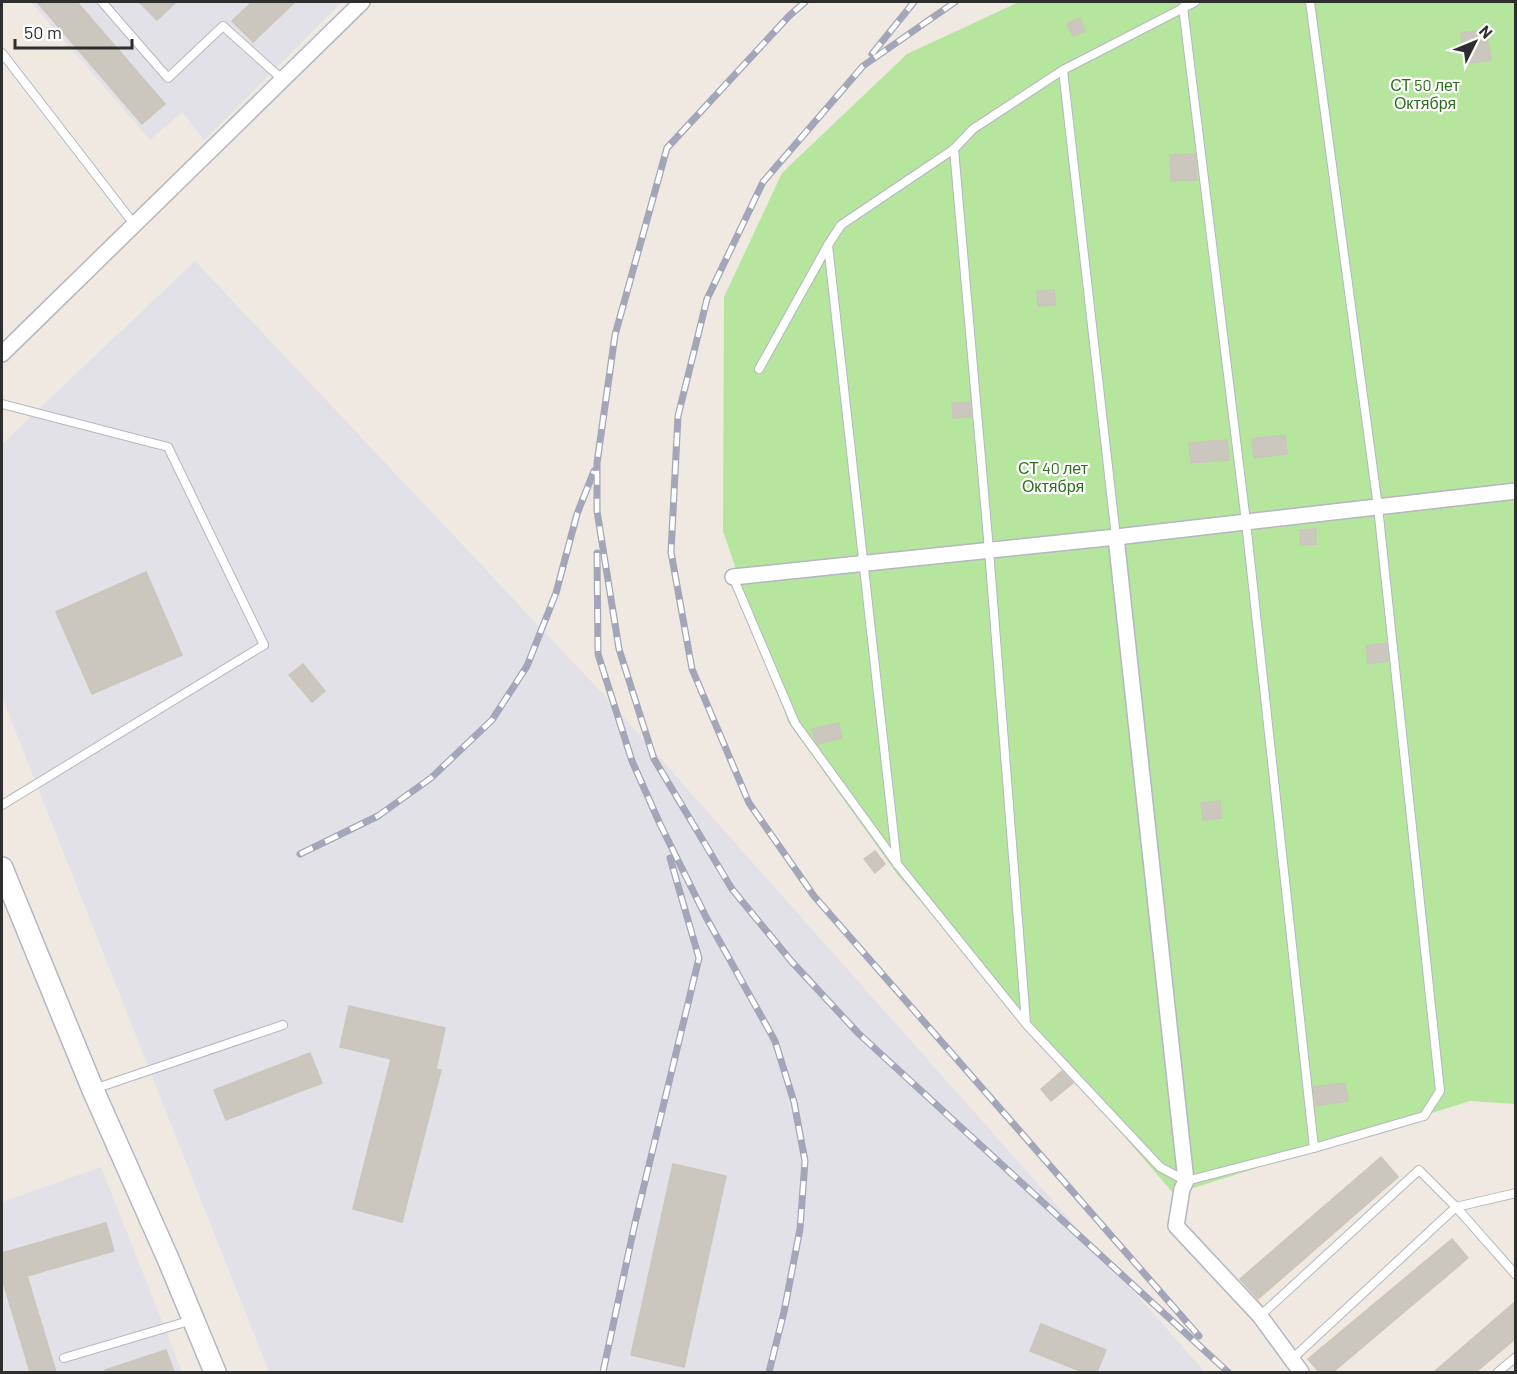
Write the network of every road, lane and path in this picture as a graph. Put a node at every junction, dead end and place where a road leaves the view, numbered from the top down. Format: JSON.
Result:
{"nodes":[{"id":1,"x":102,"y":2,"type":"edge"},
{"id":2,"x":362,"y":2,"type":"edge"},
{"id":3,"x":1195,"y":2,"type":"edge"},
{"id":4,"x":1310,"y":2,"type":"edge"},
{"id":5,"x":1183,"y":7,"type":"junction"},
{"id":6,"x":2,"y":54,"type":"edge"},
{"id":7,"x":1062,"y":70,"type":"junction"},
{"id":8,"x":282,"y":80,"type":"junction"},
{"id":9,"x":954,"y":149,"type":"junction"},
{"id":10,"x":134,"y":224,"type":"junction"},
{"id":11,"x":828,"y":245,"type":"junction"},
{"id":12,"x":2,"y":354,"type":"edge"},
{"id":13,"x":759,"y":369,"type":"dead end"},
{"id":14,"x":2,"y":404,"type":"edge"},
{"id":15,"x":1515,"y":491,"type":"edge"},
{"id":16,"x":1378,"y":507,"type":"junction"},
{"id":17,"x":1246,"y":522,"type":"junction"},
{"id":18,"x":1116,"y":537,"type":"junction"},
{"id":19,"x":989,"y":550,"type":"junction"},
{"id":20,"x":864,"y":564,"type":"junction"},
{"id":21,"x":732,"y":578,"type":"joint"},
{"id":22,"x":2,"y":805,"type":"edge"},
{"id":23,"x":898,"y":866,"type":"junction"},
{"id":24,"x":2,"y":868,"type":"edge"},
{"id":25,"x":1027,"y":1024,"type":"junction"},
{"id":26,"x":283,"y":1026,"type":"dead end"},
{"id":27,"x":93,"y":1090,"type":"junction"},
{"id":28,"x":1314,"y":1148,"type":"junction"},
{"id":29,"x":1186,"y":1182,"type":"junction"},
{"id":30,"x":1515,"y":1193,"type":"edge"},
{"id":31,"x":1456,"y":1207,"type":"junction"},
{"id":32,"x":1515,"y":1275,"type":"edge"},
{"id":33,"x":1260,"y":1316,"type":"junction"},
{"id":34,"x":193,"y":1320,"type":"junction"},
{"id":35,"x":1515,"y":1357,"type":"edge"},
{"id":36,"x":64,"y":1358,"type":"dead end"},
{"id":37,"x":1291,"y":1360,"type":"junction"},
{"id":38,"x":215,"y":1372,"type":"edge"},
{"id":39,"x":1301,"y":1372,"type":"edge"},
{"id":40,"x":1498,"y":1372,"type":"edge"}],
"edges":[{"from":1,"to":8,"type":"lane"},
{"from":2,"to":8,"type":"street"},
{"from":3,"to":5,"type":"lane"},
{"from":4,"to":16,"type":"lane"},
{"from":5,"to":7,"type":"lane"},
{"from":5,"to":17,"type":"lane"},
{"from":6,"to":10,"type":"lane"},
{"from":7,"to":9,"type":"lane"},
{"from":7,"to":18,"type":"lane"},
{"from":8,"to":10,"type":"street"},
{"from":9,"to":11,"type":"lane"},
{"from":9,"to":19,"type":"lane"},
{"from":10,"to":12,"type":"street"},
{"from":11,"to":13,"type":"lane"},
{"from":11,"to":20,"type":"lane"},
{"from":14,"to":22,"type":"lane"},
{"from":15,"to":16,"type":"street"},
{"from":16,"to":17,"type":"street"},
{"from":16,"to":28,"type":"lane"},
{"from":17,"to":18,"type":"street"},
{"from":17,"to":28,"type":"lane"},
{"from":18,"to":19,"type":"street"},
{"from":18,"to":29,"type":"street"},
{"from":19,"to":20,"type":"street"},
{"from":19,"to":25,"type":"lane"},
{"from":20,"to":21,"type":"street"},
{"from":20,"to":23,"type":"lane"},
{"from":21,"to":23,"type":"lane"},
{"from":23,"to":25,"type":"lane"},
{"from":24,"to":27,"type":"street"},
{"from":25,"to":29,"type":"lane"},
{"from":26,"to":27,"type":"lane"},
{"from":27,"to":34,"type":"street"},
{"from":28,"to":29,"type":"lane"},
{"from":29,"to":33,"type":"street"},
{"from":30,"to":31,"type":"lane"},
{"from":31,"to":32,"type":"lane"},
{"from":31,"to":33,"type":"lane"},
{"from":31,"to":37,"type":"lane"},
{"from":33,"to":37,"type":"street"},
{"from":34,"to":36,"type":"lane"},
{"from":34,"to":38,"type":"street"},
{"from":35,"to":40,"type":"lane"},
{"from":37,"to":39,"type":"street"}]}
